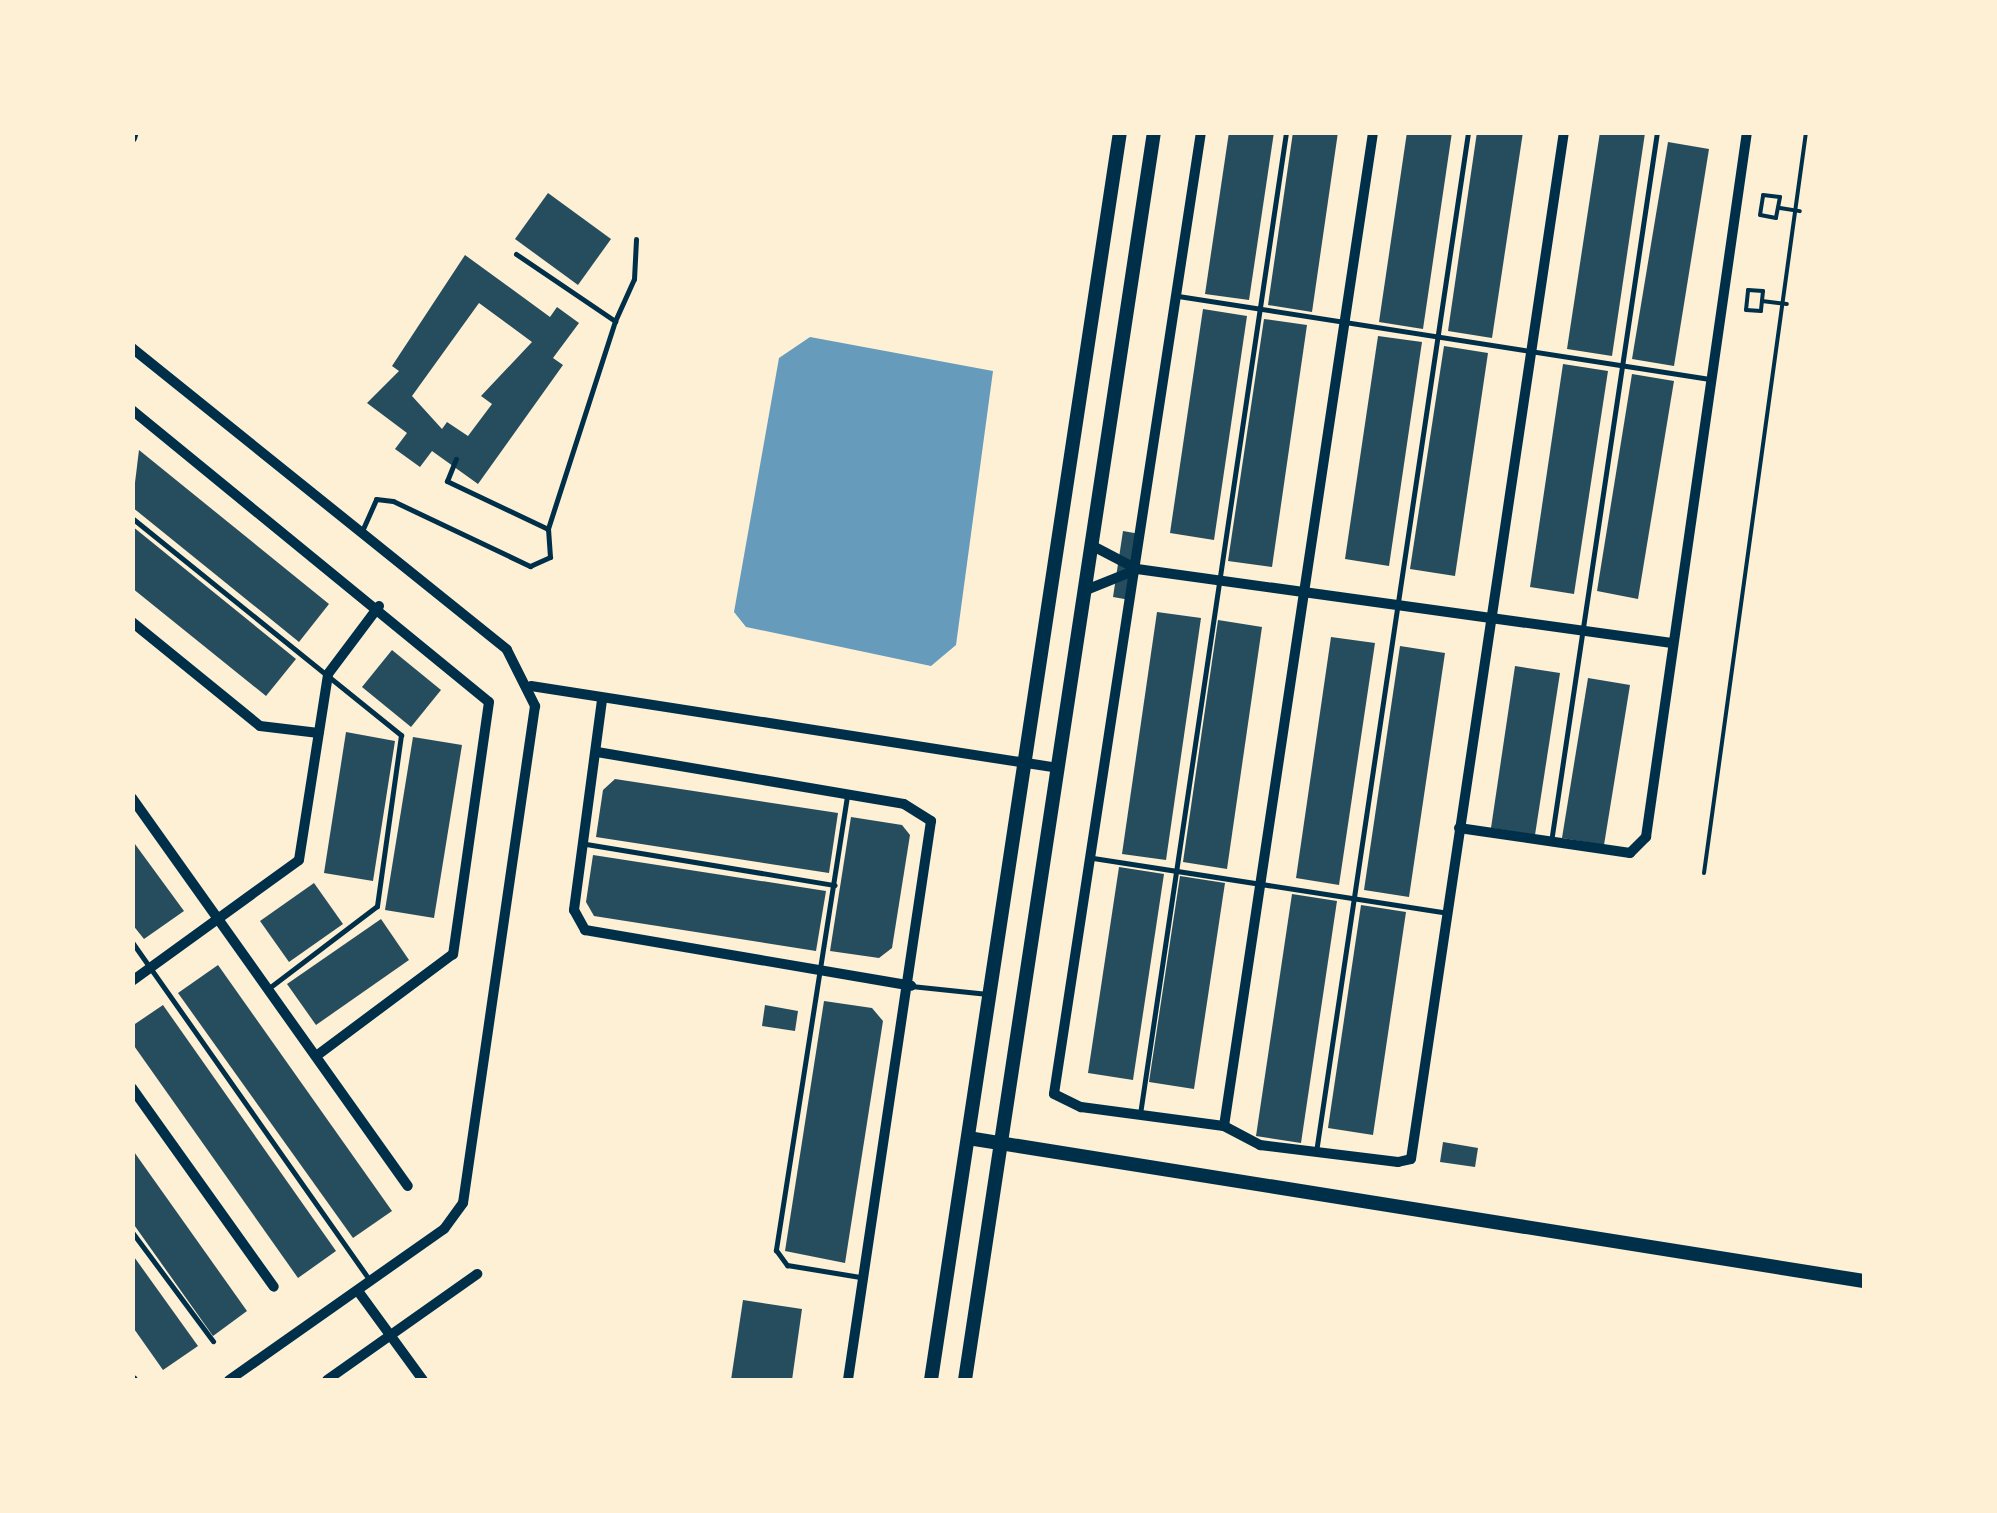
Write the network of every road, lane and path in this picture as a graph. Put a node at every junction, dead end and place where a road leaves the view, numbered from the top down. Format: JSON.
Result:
{"nodes":[{"id":1,"x":1120,"y":132,"type":"edge"},
{"id":2,"x":1154,"y":132,"type":"edge"},
{"id":3,"x":1201,"y":132,"type":"edge"},
{"id":4,"x":1286,"y":132,"type":"edge"},
{"id":5,"x":1372,"y":132,"type":"edge"},
{"id":6,"x":1468,"y":132,"type":"edge"},
{"id":7,"x":1564,"y":132,"type":"edge"},
{"id":8,"x":1657,"y":132,"type":"edge"},
{"id":9,"x":1747,"y":132,"type":"edge"},
{"id":10,"x":1806,"y":132,"type":"edge"},
{"id":11,"x":1778,"y":208,"type":"junction"},
{"id":12,"x":1800,"y":211,"type":"junction"},
{"id":13,"x":636,"y":239,"type":"dead end"},
{"id":14,"x":516,"y":254,"type":"dead end"},
{"id":15,"x":1175,"y":296,"type":"junction"},
{"id":16,"x":1762,"y":300,"type":"junction"},
{"id":17,"x":1787,"y":304,"type":"junction"},
{"id":18,"x":1259,"y":310,"type":"junction"},
{"id":19,"x":615,"y":321,"type":"junction"},
{"id":20,"x":1344,"y":323,"type":"junction"},
{"id":21,"x":1437,"y":337,"type":"junction"},
{"id":22,"x":132,"y":348,"type":"edge"},
{"id":23,"x":1531,"y":352,"type":"junction"},
{"id":24,"x":1622,"y":366,"type":"junction"},
{"id":25,"x":1712,"y":380,"type":"junction"},
{"id":26,"x":132,"y":410,"type":"edge"},
{"id":27,"x":456,"y":459,"type":"dead end"},
{"id":28,"x":132,"y":518,"type":"edge"},
{"id":29,"x":548,"y":529,"type":"junction"},
{"id":30,"x":361,"y":534,"type":"junction"},
{"id":31,"x":1091,"y":545,"type":"junction"},
{"id":32,"x":1136,"y":569,"type":"junction"},
{"id":33,"x":1219,"y":580,"type":"junction"},
{"id":34,"x":1086,"y":590,"type":"junction"},
{"id":35,"x":1304,"y":592,"type":"junction"},
{"id":36,"x":1397,"y":604,"type":"junction"},
{"id":37,"x":379,"y":606,"type":"junction"},
{"id":38,"x":1491,"y":618,"type":"junction"},
{"id":39,"x":132,"y":622,"type":"edge"},
{"id":40,"x":1583,"y":630,"type":"junction"},
{"id":41,"x":1672,"y":643,"type":"junction"},
{"id":42,"x":328,"y":674,"type":"junction"},
{"id":43,"x":531,"y":686,"type":"junction"},
{"id":44,"x":602,"y":700,"type":"junction"},
{"id":45,"x":318,"y":733,"type":"junction"},
{"id":46,"x":596,"y":752,"type":"junction"},
{"id":47,"x":1025,"y":763,"type":"junction"},
{"id":48,"x":1058,"y":768,"type":"junction"},
{"id":49,"x":848,"y":794,"type":"junction"},
{"id":50,"x":132,"y":798,"type":"edge"},
{"id":51,"x":1459,"y":828,"type":"junction"},
{"id":52,"x":1551,"y":842,"type":"junction"},
{"id":53,"x":583,"y":843,"type":"junction"},
{"id":54,"x":1090,"y":858,"type":"junction"},
{"id":55,"x":1176,"y":871,"type":"junction"},
{"id":56,"x":1704,"y":874,"type":"dead end"},
{"id":57,"x":1260,"y":884,"type":"junction"},
{"id":58,"x":835,"y":885,"type":"junction"},
{"id":59,"x":1354,"y":898,"type":"junction"},
{"id":60,"x":1447,"y":913,"type":"junction"},
{"id":61,"x":220,"y":920,"type":"junction"},
{"id":62,"x":132,"y":942,"type":"edge"},
{"id":63,"x":151,"y":968,"type":"junction"},
{"id":64,"x":821,"y":970,"type":"junction"},
{"id":65,"x":132,"y":980,"type":"edge"},
{"id":66,"x":911,"y":986,"type":"junction"},
{"id":67,"x":269,"y":988,"type":"junction"},
{"id":68,"x":990,"y":994,"type":"junction"},
{"id":69,"x":316,"y":1056,"type":"junction"},
{"id":70,"x":132,"y":1088,"type":"edge"},
{"id":71,"x":1140,"y":1114,"type":"junction"},
{"id":72,"x":1224,"y":1126,"type":"junction"},
{"id":73,"x":968,"y":1138,"type":"junction"},
{"id":74,"x":1001,"y":1143,"type":"junction"},
{"id":75,"x":1316,"y":1152,"type":"junction"},
{"id":76,"x":408,"y":1186,"type":"dead end"},
{"id":77,"x":132,"y":1232,"type":"edge"},
{"id":78,"x":477,"y":1274,"type":"dead end"},
{"id":79,"x":863,"y":1278,"type":"junction"},
{"id":80,"x":1864,"y":1281,"type":"edge"},
{"id":81,"x":371,"y":1282,"type":"junction"},
{"id":82,"x":274,"y":1286,"type":"dead end"},
{"id":83,"x":358,"y":1291,"type":"junction"},
{"id":84,"x":391,"y":1336,"type":"junction"},
{"id":85,"x":213,"y":1342,"type":"dead end"},
{"id":86,"x":229,"y":1380,"type":"edge"},
{"id":87,"x":327,"y":1380,"type":"edge"},
{"id":88,"x":423,"y":1380,"type":"edge"},
{"id":89,"x":848,"y":1380,"type":"edge"},
{"id":90,"x":932,"y":1380,"type":"edge"},
{"id":91,"x":965,"y":1380,"type":"edge"}],
"edges":[{"from":1,"to":47,"type":"street"},
{"from":2,"to":31,"type":"street"},
{"from":3,"to":15,"type":"street"},
{"from":4,"to":18,"type":"lane"},
{"from":5,"to":20,"type":"street"},
{"from":6,"to":21,"type":"lane"},
{"from":7,"to":23,"type":"street"},
{"from":8,"to":24,"type":"lane"},
{"from":9,"to":25,"type":"street"},
{"from":10,"to":12,"type":"path"},
{"from":11,"to":11,"type":"path"},
{"from":11,"to":12,"type":"path"},
{"from":12,"to":17,"type":"path"},
{"from":13,"to":19,"type":"lane"},
{"from":14,"to":19,"type":"lane"},
{"from":15,"to":18,"type":"lane"},
{"from":15,"to":32,"type":"street"},
{"from":16,"to":16,"type":"path"},
{"from":16,"to":17,"type":"path"},
{"from":17,"to":56,"type":"path"},
{"from":18,"to":20,"type":"lane"},
{"from":18,"to":33,"type":"lane"},
{"from":19,"to":29,"type":"lane"},
{"from":20,"to":21,"type":"lane"},
{"from":20,"to":35,"type":"street"},
{"from":21,"to":23,"type":"lane"},
{"from":21,"to":36,"type":"lane"},
{"from":22,"to":30,"type":"street"},
{"from":23,"to":24,"type":"lane"},
{"from":23,"to":38,"type":"street"},
{"from":24,"to":25,"type":"lane"},
{"from":24,"to":40,"type":"lane"},
{"from":25,"to":41,"type":"street"},
{"from":26,"to":37,"type":"street"},
{"from":27,"to":29,"type":"lane"},
{"from":28,"to":42,"type":"lane"},
{"from":29,"to":30,"type":"lane"},
{"from":30,"to":43,"type":"street"},
{"from":31,"to":32,"type":"street"},
{"from":31,"to":34,"type":"street"},
{"from":32,"to":33,"type":"street"},
{"from":32,"to":34,"type":"street"},
{"from":32,"to":54,"type":"street"},
{"from":33,"to":35,"type":"street"},
{"from":33,"to":55,"type":"lane"},
{"from":34,"to":48,"type":"street"},
{"from":35,"to":36,"type":"street"},
{"from":35,"to":57,"type":"street"},
{"from":36,"to":38,"type":"street"},
{"from":36,"to":59,"type":"lane"},
{"from":37,"to":42,"type":"street"},
{"from":37,"to":69,"type":"street"},
{"from":38,"to":40,"type":"street"},
{"from":38,"to":51,"type":"street"},
{"from":39,"to":45,"type":"street"},
{"from":40,"to":41,"type":"street"},
{"from":40,"to":52,"type":"lane"},
{"from":41,"to":52,"type":"street"},
{"from":42,"to":45,"type":"street"},
{"from":42,"to":67,"type":"lane"},
{"from":43,"to":44,"type":"street"},
{"from":43,"to":81,"type":"street"},
{"from":44,"to":46,"type":"street"},
{"from":44,"to":47,"type":"street"},
{"from":45,"to":61,"type":"street"},
{"from":46,"to":49,"type":"street"},
{"from":46,"to":53,"type":"street"},
{"from":47,"to":48,"type":"street"},
{"from":47,"to":68,"type":"street"},
{"from":48,"to":74,"type":"street"},
{"from":49,"to":58,"type":"lane"},
{"from":49,"to":66,"type":"street"},
{"from":50,"to":61,"type":"street"},
{"from":51,"to":52,"type":"street"},
{"from":51,"to":60,"type":"street"},
{"from":53,"to":58,"type":"lane"},
{"from":53,"to":64,"type":"street"},
{"from":54,"to":55,"type":"lane"},
{"from":54,"to":71,"type":"street"},
{"from":55,"to":57,"type":"lane"},
{"from":55,"to":71,"type":"lane"},
{"from":57,"to":59,"type":"lane"},
{"from":57,"to":72,"type":"street"},
{"from":58,"to":64,"type":"lane"},
{"from":59,"to":60,"type":"lane"},
{"from":59,"to":75,"type":"lane"},
{"from":60,"to":75,"type":"street"},
{"from":61,"to":63,"type":"street"},
{"from":61,"to":67,"type":"street"},
{"from":62,"to":63,"type":"lane"},
{"from":63,"to":65,"type":"street"},
{"from":63,"to":81,"type":"lane"},
{"from":64,"to":66,"type":"street"},
{"from":64,"to":79,"type":"lane"},
{"from":66,"to":68,"type":"lane"},
{"from":66,"to":79,"type":"street"},
{"from":67,"to":69,"type":"street"},
{"from":68,"to":73,"type":"street"},
{"from":69,"to":76,"type":"street"},
{"from":70,"to":82,"type":"street"},
{"from":71,"to":72,"type":"street"},
{"from":72,"to":75,"type":"street"},
{"from":73,"to":74,"type":"street"},
{"from":73,"to":90,"type":"street"},
{"from":74,"to":80,"type":"street"},
{"from":74,"to":91,"type":"street"},
{"from":77,"to":85,"type":"lane"},
{"from":78,"to":84,"type":"street"},
{"from":79,"to":89,"type":"street"},
{"from":81,"to":83,"type":"street"},
{"from":83,"to":84,"type":"street"},
{"from":83,"to":86,"type":"street"},
{"from":84,"to":87,"type":"street"},
{"from":84,"to":88,"type":"street"}]}
